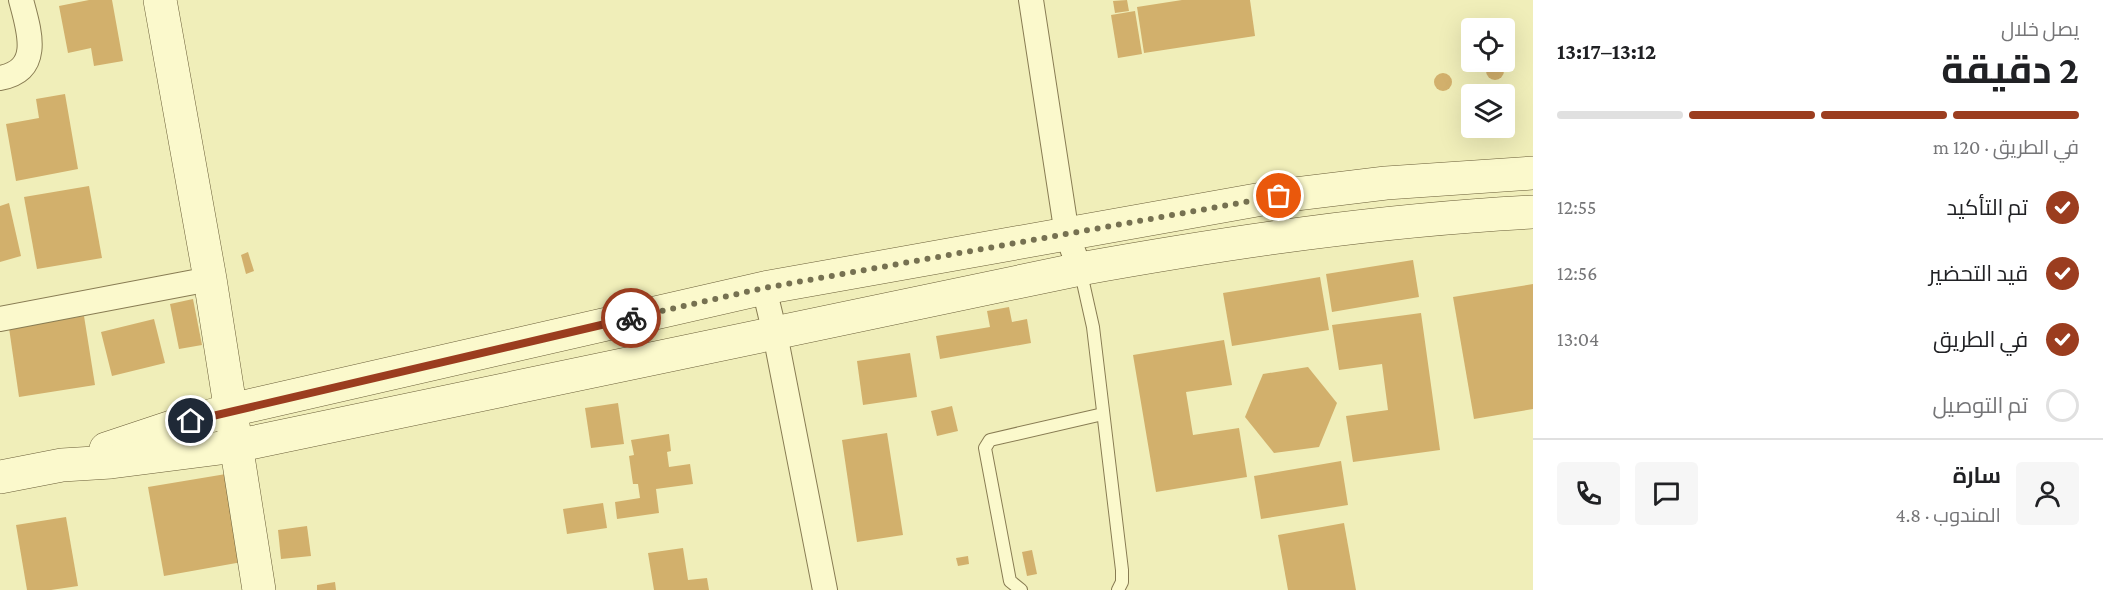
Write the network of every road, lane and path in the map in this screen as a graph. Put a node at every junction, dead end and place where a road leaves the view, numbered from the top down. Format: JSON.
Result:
{"nodes":[{"id":1,"x":21,"y":0,"type":"edge"},
{"id":2,"x":160,"y":0,"type":"edge"},
{"id":3,"x":1031,"y":0,"type":"edge"},
{"id":4,"x":0,"y":78,"type":"edge"},
{"id":5,"x":1533,"y":173,"type":"edge"},
{"id":6,"x":1533,"y":212,"type":"edge"},
{"id":7,"x":1067,"y":235,"type":"junction"},
{"id":8,"x":1080,"y":269,"type":"junction"},
{"id":9,"x":210,"y":279,"type":"junction"},
{"id":10,"x":764,"y":288,"type":"junction"},
{"id":11,"x":0,"y":319,"type":"edge"},
{"id":12,"x":775,"y":334,"type":"junction"},
{"id":13,"x":231,"y":410,"type":"junction"},
{"id":14,"x":1103,"y":414,"type":"junction"},
{"id":15,"x":236,"y":446,"type":"junction"},
{"id":16,"x":62,"y":465,"type":"junction"},
{"id":17,"x":0,"y":477,"type":"edge"},
{"id":18,"x":259,"y":590,"type":"edge"},
{"id":19,"x":825,"y":590,"type":"edge"},
{"id":20,"x":1021,"y":590,"type":"edge"},
{"id":21,"x":1118,"y":590,"type":"edge"}],
"edges":[{"from":1,"to":4,"type":"street"},
{"from":2,"to":9,"type":"street"},
{"from":3,"to":7,"type":"street"},
{"from":5,"to":7,"type":"street"},
{"from":6,"to":8,"type":"street"},
{"from":7,"to":8,"type":"street"},
{"from":7,"to":10,"type":"street"},
{"from":8,"to":12,"type":"street"},
{"from":8,"to":14,"type":"lane"},
{"from":9,"to":11,"type":"street"},
{"from":9,"to":13,"type":"street"},
{"from":10,"to":12,"type":"street"},
{"from":10,"to":13,"type":"street"},
{"from":12,"to":15,"type":"street"},
{"from":12,"to":19,"type":"street"},
{"from":13,"to":15,"type":"street"},
{"from":13,"to":16,"type":"street"},
{"from":14,"to":20,"type":"lane"},
{"from":14,"to":21,"type":"lane"},
{"from":15,"to":16,"type":"street"},
{"from":15,"to":18,"type":"street"},
{"from":16,"to":17,"type":"street"}]}
